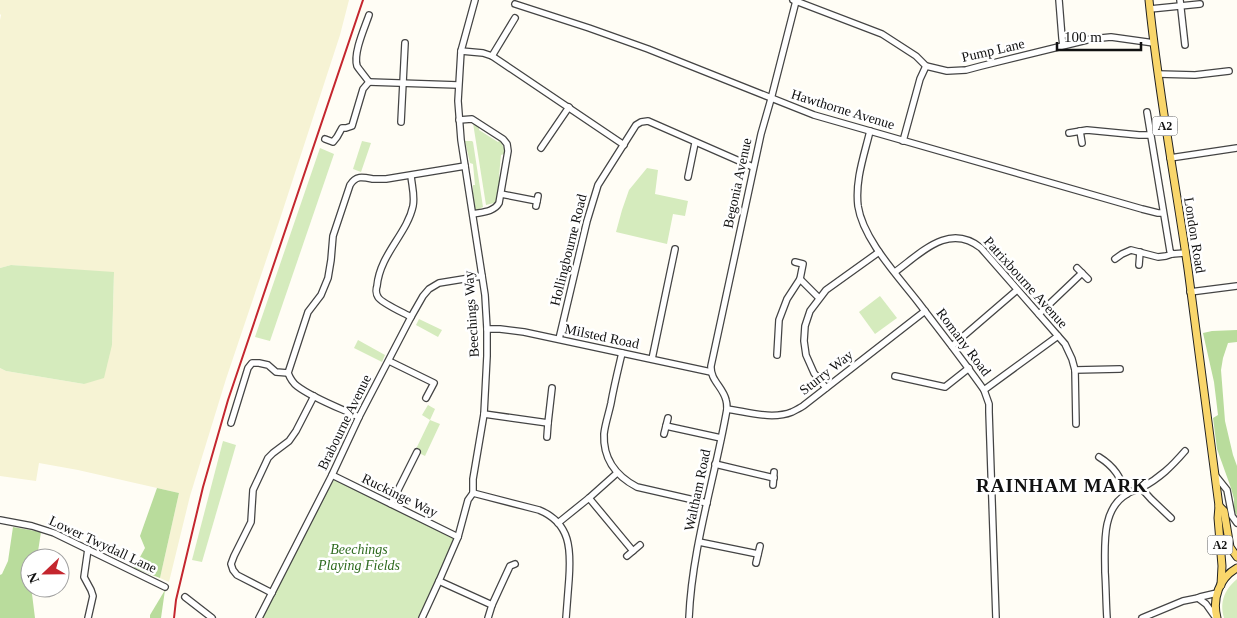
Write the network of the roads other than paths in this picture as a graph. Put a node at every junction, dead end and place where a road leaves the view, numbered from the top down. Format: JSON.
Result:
{"nodes":[{"id":1,"x":476,"y":0,"type":"edge"},
{"id":2,"x":1059,"y":0,"type":"edge"},
{"id":3,"x":1149,"y":0,"type":"edge"},
{"id":4,"x":794,"y":1,"type":"edge"},
{"id":5,"x":1180,"y":3,"type":"edge"},
{"id":6,"x":514,"y":4,"type":"dead end"},
{"id":7,"x":1200,"y":4,"type":"dead end"},
{"id":8,"x":522,"y":7,"type":"junction"},
{"id":9,"x":1150,"y":9,"type":"junction"},
{"id":10,"x":369,"y":15,"type":"dead end"},
{"id":11,"x":405,"y":43,"type":"dead end"},
{"id":12,"x":1154,"y":43,"type":"junction"},
{"id":13,"x":1185,"y":45,"type":"dead end"},
{"id":14,"x":1064,"y":46,"type":"junction"},
{"id":15,"x":461,"y":51,"type":"junction"},
{"id":16,"x":492,"y":56,"type":"junction"},
{"id":17,"x":926,"y":66,"type":"junction"},
{"id":18,"x":1229,"y":71,"type":"dead end"},
{"id":19,"x":1158,"y":74,"type":"junction"},
{"id":20,"x":369,"y":82,"type":"junction"},
{"id":21,"x":403,"y":83,"type":"junction"},
{"id":22,"x":458,"y":85,"type":"junction"},
{"id":23,"x":771,"y":99,"type":"junction"},
{"id":24,"x":569,"y":107,"type":"junction"},
{"id":25,"x":1147,"y":112,"type":"dead end"},
{"id":26,"x":459,"y":120,"type":"junction"},
{"id":27,"x":401,"y":122,"type":"dead end"},
{"id":28,"x":870,"y":131,"type":"junction"},
{"id":29,"x":1080,"y":131,"type":"junction"},
{"id":30,"x":1069,"y":133,"type":"dead end"},
{"id":31,"x":1150,"y":135,"type":"junction"},
{"id":32,"x":325,"y":139,"type":"dead end"},
{"id":33,"x":903,"y":141,"type":"junction"},
{"id":34,"x":695,"y":143,"type":"junction"},
{"id":35,"x":1082,"y":143,"type":"dead end"},
{"id":36,"x":624,"y":145,"type":"junction"},
{"id":37,"x":541,"y":148,"type":"dead end"},
{"id":38,"x":1237,"y":148,"type":"edge"},
{"id":39,"x":1170,"y":158,"type":"junction"},
{"id":40,"x":465,"y":166,"type":"junction"},
{"id":41,"x":753,"y":168,"type":"junction"},
{"id":42,"x":411,"y":176,"type":"junction"},
{"id":43,"x":688,"y":177,"type":"dead end"},
{"id":44,"x":501,"y":194,"type":"junction"},
{"id":45,"x":537,"y":201,"type":"dead end"},
{"id":46,"x":1163,"y":213,"type":"junction"},
{"id":47,"x":473,"y":214,"type":"junction"},
{"id":48,"x":674,"y":248,"type":"dead end"},
{"id":49,"x":879,"y":252,"type":"junction"},
{"id":50,"x":1140,"y":252,"type":"junction"},
{"id":51,"x":1185,"y":252,"type":"junction"},
{"id":52,"x":1172,"y":254,"type":"junction"},
{"id":53,"x":1115,"y":259,"type":"dead end"},
{"id":54,"x":795,"y":262,"type":"dead end"},
{"id":55,"x":1139,"y":265,"type":"dead end"},
{"id":56,"x":895,"y":272,"type":"junction"},
{"id":57,"x":482,"y":276,"type":"junction"},
{"id":58,"x":800,"y":278,"type":"junction"},
{"id":59,"x":1088,"y":279,"type":"dead end"},
{"id":60,"x":1237,"y":286,"type":"edge"},
{"id":61,"x":1017,"y":290,"type":"junction"},
{"id":62,"x":1190,"y":292,"type":"junction"},
{"id":63,"x":819,"y":298,"type":"junction"},
{"id":64,"x":925,"y":311,"type":"junction"},
{"id":65,"x":1039,"y":314,"type":"junction"},
{"id":66,"x":411,"y":317,"type":"junction"},
{"id":67,"x":487,"y":329,"type":"junction"},
{"id":68,"x":1058,"y":336,"type":"junction"},
{"id":69,"x":559,"y":339,"type":"junction"},
{"id":70,"x":952,"y":346,"type":"junction"},
{"id":71,"x":622,"y":353,"type":"junction"},
{"id":72,"x":777,"y":355,"type":"dead end"},
{"id":73,"x":652,"y":360,"type":"junction"},
{"id":74,"x":389,"y":361,"type":"junction"},
{"id":75,"x":969,"y":368,"type":"junction"},
{"id":76,"x":1120,"y":369,"type":"dead end"},
{"id":77,"x":1075,"y":370,"type":"junction"},
{"id":78,"x":711,"y":372,"type":"junction"},
{"id":79,"x":288,"y":373,"type":"junction"},
{"id":80,"x":438,"y":376,"type":"dead end"},
{"id":81,"x":895,"y":376,"type":"dead end"},
{"id":82,"x":434,"y":383,"type":"junction"},
{"id":83,"x":552,"y":388,"type":"dead end"},
{"id":84,"x":826,"y":388,"type":"junction"},
{"id":85,"x":984,"y":390,"type":"junction"},
{"id":86,"x":314,"y":396,"type":"junction"},
{"id":87,"x":426,"y":398,"type":"dead end"},
{"id":88,"x":727,"y":409,"type":"junction"},
{"id":89,"x":484,"y":414,"type":"junction"},
{"id":90,"x":359,"y":417,"type":"junction"},
{"id":91,"x":668,"y":418,"type":"dead end"},
{"id":92,"x":231,"y":423,"type":"dead end"},
{"id":93,"x":548,"y":423,"type":"junction"},
{"id":94,"x":1076,"y":424,"type":"dead end"},
{"id":95,"x":666,"y":426,"type":"junction"},
{"id":96,"x":664,"y":434,"type":"dead end"},
{"id":97,"x":547,"y":437,"type":"dead end"},
{"id":98,"x":721,"y":438,"type":"junction"},
{"id":99,"x":1185,"y":451,"type":"dead end"},
{"id":100,"x":417,"y":452,"type":"dead end"},
{"id":101,"x":1099,"y":457,"type":"dead end"},
{"id":102,"x":715,"y":464,"type":"junction"},
{"id":103,"x":617,"y":473,"type":"junction"},
{"id":104,"x":332,"y":475,"type":"junction"},
{"id":105,"x":1214,"y":475,"type":"junction"},
{"id":106,"x":773,"y":485,"type":"dead end"},
{"id":107,"x":1141,"y":488,"type":"junction"},
{"id":108,"x":473,"y":493,"type":"junction"},
{"id":109,"x":1126,"y":494,"type":"junction"},
{"id":110,"x":589,"y":498,"type":"junction"},
{"id":111,"x":707,"y":503,"type":"junction"},
{"id":112,"x":391,"y":504,"type":"junction"},
{"id":113,"x":1219,"y":506,"type":"junction"},
{"id":114,"x":1171,"y":518,"type":"dead end"},
{"id":115,"x":0,"y":520,"type":"edge"},
{"id":116,"x":558,"y":523,"type":"junction"},
{"id":117,"x":1237,"y":523,"type":"edge"},
{"id":118,"x":458,"y":537,"type":"junction"},
{"id":119,"x":699,"y":542,"type":"junction"},
{"id":120,"x":640,"y":545,"type":"dead end"},
{"id":121,"x":760,"y":546,"type":"dead end"},
{"id":122,"x":88,"y":549,"type":"junction"},
{"id":123,"x":633,"y":551,"type":"junction"},
{"id":124,"x":758,"y":554,"type":"junction"},
{"id":125,"x":627,"y":556,"type":"dead end"},
{"id":126,"x":1237,"y":558,"type":"edge"},
{"id":127,"x":515,"y":564,"type":"dead end"},
{"id":128,"x":756,"y":564,"type":"dead end"},
{"id":129,"x":1237,"y":568,"type":"edge"},
{"id":130,"x":439,"y":581,"type":"junction"},
{"id":131,"x":1221,"y":585,"type":"junction"},
{"id":132,"x":166,"y":587,"type":"dead end"},
{"id":133,"x":272,"y":593,"type":"junction"},
{"id":134,"x":1217,"y":593,"type":"junction"},
{"id":135,"x":185,"y":597,"type":"dead end"},
{"id":136,"x":1198,"y":598,"type":"junction"},
{"id":137,"x":492,"y":605,"type":"junction"},
{"id":138,"x":88,"y":618,"type":"edge"},
{"id":139,"x":212,"y":618,"type":"edge"},
{"id":140,"x":259,"y":618,"type":"edge"},
{"id":141,"x":422,"y":618,"type":"edge"},
{"id":142,"x":488,"y":618,"type":"edge"},
{"id":143,"x":566,"y":618,"type":"edge"},
{"id":144,"x":689,"y":618,"type":"edge"},
{"id":145,"x":996,"y":618,"type":"edge"},
{"id":146,"x":1107,"y":618,"type":"edge"},
{"id":147,"x":1142,"y":618,"type":"edge"},
{"id":148,"x":1216,"y":618,"type":"edge"}],
"edges":[{"from":1,"to":15,"type":"street","name":"Beechings Way"},
{"from":2,"to":14,"type":"street"},
{"from":3,"to":9,"type":"main road","name":"London Road","number":"A2"},
{"from":4,"to":17,"type":"street","name":"Pump Lane"},
{"from":4,"to":23,"type":"street","name":"Begonia Avenue"},
{"from":5,"to":7,"type":"street"},
{"from":5,"to":9,"type":"street"},
{"from":5,"to":13,"type":"street"},
{"from":6,"to":8,"type":"street","name":"Hawthorne Avenue"},
{"from":8,"to":16,"type":"street"},
{"from":8,"to":23,"type":"street","name":"Hawthorne Avenue"},
{"from":9,"to":12,"type":"main road","name":"London Road","number":"A2"},
{"from":10,"to":20,"type":"street"},
{"from":11,"to":21,"type":"street"},
{"from":12,"to":14,"type":"street","name":"Pump Lane"},
{"from":12,"to":19,"type":"main road","name":"London Road","number":"A2"},
{"from":14,"to":17,"type":"street","name":"Pump Lane"},
{"from":15,"to":16,"type":"street"},
{"from":15,"to":22,"type":"street","name":"Beechings Way"},
{"from":16,"to":24,"type":"street"},
{"from":17,"to":33,"type":"street"},
{"from":18,"to":19,"type":"street"},
{"from":19,"to":39,"type":"main road","name":"London Road","number":"A2"},
{"from":20,"to":21,"type":"street"},
{"from":20,"to":32,"type":"street"},
{"from":21,"to":22,"type":"street"},
{"from":21,"to":27,"type":"street"},
{"from":22,"to":26,"type":"street","name":"Beechings Way"},
{"from":23,"to":28,"type":"street","name":"Hawthorne Avenue"},
{"from":23,"to":41,"type":"street","name":"Begonia Avenue"},
{"from":24,"to":36,"type":"street"},
{"from":24,"to":37,"type":"street"},
{"from":25,"to":31,"type":"street"},
{"from":26,"to":40,"type":"street","name":"Beechings Way"},
{"from":26,"to":44,"type":"street"},
{"from":28,"to":33,"type":"street","name":"Hawthorne Avenue"},
{"from":28,"to":49,"type":"street","name":"Romany Road"},
{"from":29,"to":30,"type":"street"},
{"from":29,"to":31,"type":"street"},
{"from":29,"to":35,"type":"street"},
{"from":31,"to":46,"type":"street"},
{"from":33,"to":46,"type":"street","name":"Hawthorne Avenue"},
{"from":34,"to":36,"type":"street","name":"Hollingbourne Road"},
{"from":34,"to":41,"type":"street","name":"Hollingbourne Road"},
{"from":34,"to":43,"type":"street"},
{"from":36,"to":69,"type":"street","name":"Hollingbourne Road"},
{"from":38,"to":39,"type":"street"},
{"from":39,"to":51,"type":"main road","name":"London Road","number":"A2"},
{"from":40,"to":42,"type":"street"},
{"from":40,"to":47,"type":"street","name":"Beechings Way"},
{"from":41,"to":78,"type":"street","name":"Begonia Avenue"},
{"from":42,"to":66,"type":"street"},
{"from":42,"to":79,"type":"street"},
{"from":44,"to":45,"type":"street"},
{"from":44,"to":47,"type":"street"},
{"from":46,"to":52,"type":"street"},
{"from":47,"to":57,"type":"street","name":"Beechings Way"},
{"from":48,"to":73,"type":"street"},
{"from":49,"to":56,"type":"street","name":"Romany Road"},
{"from":49,"to":63,"type":"street"},
{"from":50,"to":52,"type":"street"},
{"from":50,"to":53,"type":"street"},
{"from":50,"to":55,"type":"street"},
{"from":51,"to":52,"type":"street"},
{"from":51,"to":62,"type":"main road","name":"London Road","number":"A2"},
{"from":54,"to":58,"type":"street"},
{"from":56,"to":61,"type":"street","name":"Patrixbourne Avenue"},
{"from":56,"to":64,"type":"street","name":"Romany Road"},
{"from":57,"to":66,"type":"street","name":"Brabourne Avenue"},
{"from":57,"to":67,"type":"street","name":"Beechings Way"},
{"from":58,"to":63,"type":"street"},
{"from":58,"to":72,"type":"street"},
{"from":59,"to":65,"type":"street"},
{"from":60,"to":62,"type":"street"},
{"from":61,"to":65,"type":"street","name":"Patrixbourne Avenue"},
{"from":61,"to":70,"type":"street"},
{"from":62,"to":105,"type":"main road","name":"London Road","number":"A2"},
{"from":63,"to":84,"type":"street"},
{"from":64,"to":70,"type":"street","name":"Romany Road"},
{"from":64,"to":84,"type":"street","name":"Sturry Way"},
{"from":65,"to":68,"type":"street","name":"Patrixbourne Avenue"},
{"from":66,"to":74,"type":"street","name":"Brabourne Avenue"},
{"from":67,"to":69,"type":"street","name":"Milsted Road"},
{"from":67,"to":89,"type":"street","name":"Beechings Way"},
{"from":68,"to":77,"type":"street","name":"Patrixbourne Avenue"},
{"from":68,"to":85,"type":"street"},
{"from":69,"to":71,"type":"street","name":"Milsted Road"},
{"from":70,"to":75,"type":"street","name":"Romany Road"},
{"from":71,"to":73,"type":"street","name":"Milsted Road"},
{"from":71,"to":103,"type":"street"},
{"from":73,"to":78,"type":"street","name":"Milsted Road"},
{"from":74,"to":82,"type":"street"},
{"from":74,"to":90,"type":"street","name":"Brabourne Avenue"},
{"from":75,"to":81,"type":"street"},
{"from":75,"to":85,"type":"street","name":"Romany Road"},
{"from":76,"to":77,"type":"street"},
{"from":77,"to":94,"type":"street","name":"Patrixbourne Avenue"},
{"from":78,"to":88,"type":"street"},
{"from":79,"to":86,"type":"street"},
{"from":79,"to":92,"type":"street"},
{"from":80,"to":82,"type":"street"},
{"from":82,"to":87,"type":"street"},
{"from":83,"to":93,"type":"street"},
{"from":84,"to":88,"type":"street","name":"Sturry Way"},
{"from":85,"to":145,"type":"street","name":"Romany Road"},
{"from":86,"to":90,"type":"street"},
{"from":86,"to":133,"type":"street"},
{"from":88,"to":98,"type":"street","name":"Waltham Road"},
{"from":89,"to":93,"type":"street"},
{"from":89,"to":108,"type":"street","name":"Beechings Way"},
{"from":90,"to":104,"type":"street","name":"Brabourne Avenue"},
{"from":91,"to":95,"type":"street"},
{"from":93,"to":97,"type":"street"},
{"from":95,"to":96,"type":"street"},
{"from":95,"to":98,"type":"street"},
{"from":98,"to":102,"type":"street","name":"Waltham Road"},
{"from":99,"to":107,"type":"street"},
{"from":100,"to":112,"type":"street"},
{"from":101,"to":109,"type":"street"},
{"from":102,"to":106,"type":"street"},
{"from":102,"to":111,"type":"street","name":"Waltham Road"},
{"from":103,"to":110,"type":"street"},
{"from":103,"to":111,"type":"street"},
{"from":104,"to":112,"type":"street","name":"Ruckinge Way"},
{"from":104,"to":133,"type":"street","name":"Brabourne Avenue"},
{"from":105,"to":113,"type":"main road","name":"London Road","number":"A2"},
{"from":105,"to":117,"type":"street","name":"London Road"},
{"from":107,"to":109,"type":"street"},
{"from":107,"to":114,"type":"street"},
{"from":108,"to":116,"type":"street"},
{"from":108,"to":118,"type":"street","name":"Beechings Way"},
{"from":109,"to":146,"type":"street"},
{"from":110,"to":116,"type":"street"},
{"from":110,"to":123,"type":"street"},
{"from":111,"to":119,"type":"street","name":"Waltham Road"},
{"from":112,"to":118,"type":"street","name":"Ruckinge Way"},
{"from":113,"to":126,"type":"main road","name":"London Road","number":"A2"},
{"from":113,"to":131,"type":"main road","name":"London Road","number":"A2"},
{"from":115,"to":122,"type":"street","name":"Lower Twydall Lane"},
{"from":116,"to":143,"type":"street"},
{"from":118,"to":130,"type":"street","name":"Beechings Way"},
{"from":119,"to":124,"type":"street"},
{"from":119,"to":144,"type":"street","name":"Waltham Road"},
{"from":120,"to":123,"type":"street"},
{"from":121,"to":124,"type":"street"},
{"from":122,"to":132,"type":"street","name":"Lower Twydall Lane"},
{"from":122,"to":138,"type":"street"},
{"from":123,"to":125,"type":"street"},
{"from":124,"to":128,"type":"street"},
{"from":127,"to":137,"type":"street"},
{"from":129,"to":131,"type":"main road"},
{"from":130,"to":137,"type":"street"},
{"from":130,"to":141,"type":"street","name":"Beechings Way"},
{"from":131,"to":134,"type":"main road"},
{"from":133,"to":140,"type":"street","name":"Brabourne Avenue"},
{"from":134,"to":136,"type":"street"},
{"from":134,"to":148,"type":"main road"},
{"from":135,"to":139,"type":"street"},
{"from":136,"to":147,"type":"street"},
{"from":136,"to":148,"type":"street"},
{"from":137,"to":142,"type":"street"}]}
